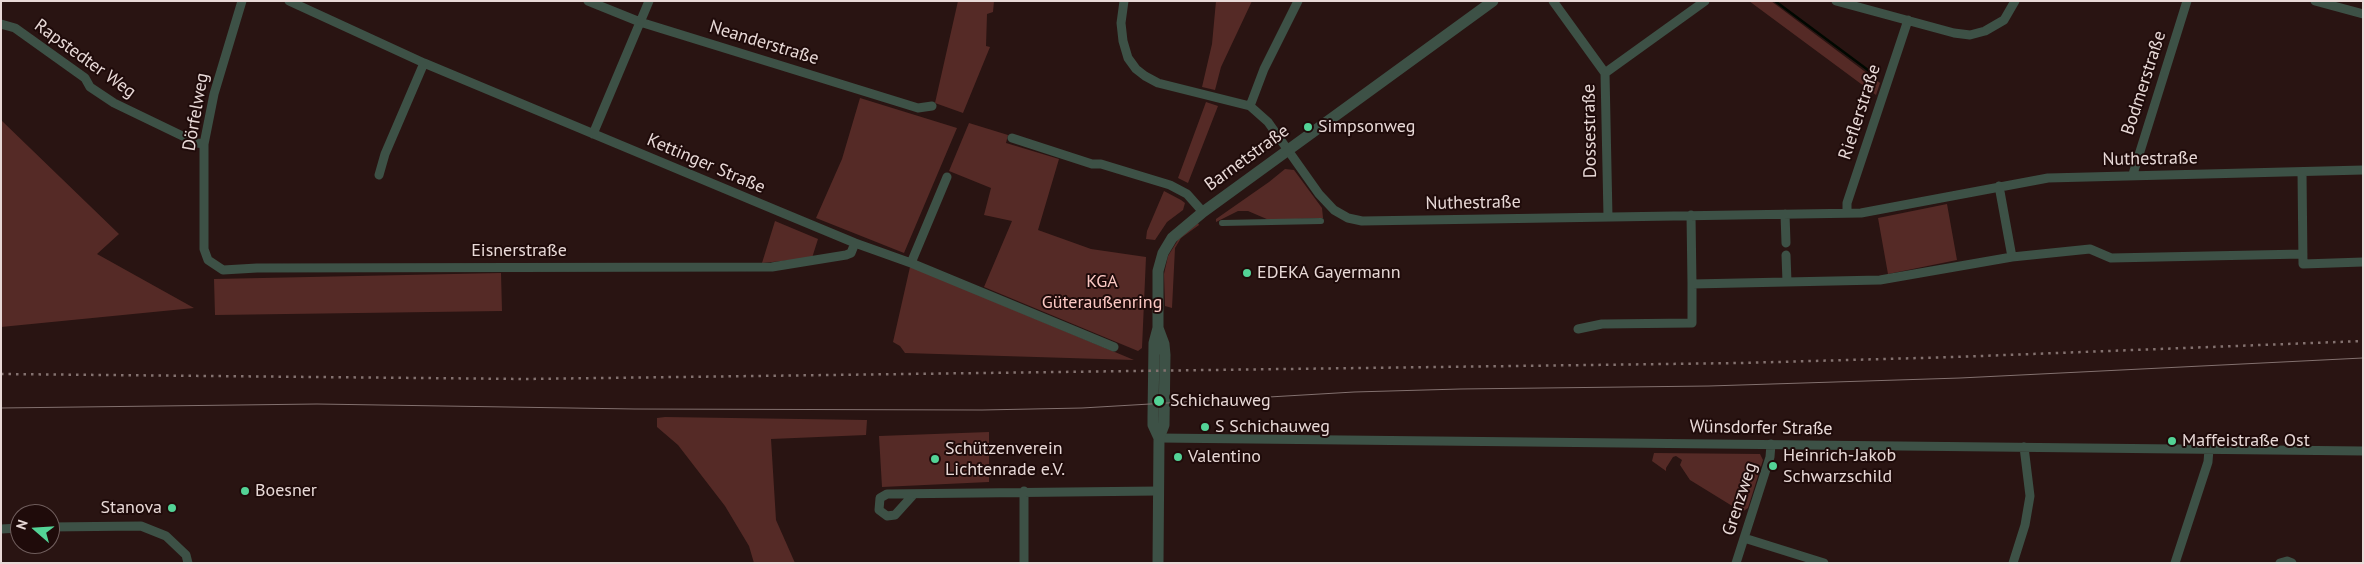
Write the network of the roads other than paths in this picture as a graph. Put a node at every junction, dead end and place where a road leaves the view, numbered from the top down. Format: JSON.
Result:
{"nodes":[{"id":1,"x":242,"y":1,"type":"edge"},
{"id":2,"x":289,"y":1,"type":"edge"},
{"id":3,"x":588,"y":1,"type":"edge"},
{"id":4,"x":649,"y":1,"type":"edge"},
{"id":5,"x":1124,"y":1,"type":"edge"},
{"id":6,"x":1298,"y":1,"type":"edge"},
{"id":7,"x":1493,"y":1,"type":"edge"},
{"id":8,"x":1553,"y":1,"type":"edge"},
{"id":9,"x":1706,"y":1,"type":"edge"},
{"id":10,"x":1836,"y":1,"type":"edge"},
{"id":11,"x":2015,"y":1,"type":"edge"},
{"id":12,"x":2187,"y":1,"type":"edge"},
{"id":13,"x":2315,"y":1,"type":"edge"},
{"id":14,"x":2363,"y":14,"type":"edge"},
{"id":15,"x":1908,"y":20,"type":"junction"},
{"id":16,"x":640,"y":22,"type":"junction"},
{"id":17,"x":1,"y":24,"type":"edge"},
{"id":18,"x":424,"y":63,"type":"junction"},
{"id":19,"x":1605,"y":73,"type":"junction"},
{"id":20,"x":932,"y":106,"type":"dead end"},
{"id":21,"x":1250,"y":106,"type":"junction"},
{"id":22,"x":593,"y":134,"type":"junction"},
{"id":23,"x":1012,"y":138,"type":"dead end"},
{"id":24,"x":204,"y":144,"type":"junction"},
{"id":25,"x":1288,"y":150,"type":"junction"},
{"id":26,"x":2363,"y":170,"type":"edge"},
{"id":27,"x":2302,"y":172,"type":"junction"},
{"id":28,"x":2133,"y":174,"type":"junction"},
{"id":29,"x":379,"y":175,"type":"dead end"},
{"id":30,"x":947,"y":176,"type":"dead end"},
{"id":31,"x":1999,"y":186,"type":"junction"},
{"id":32,"x":1203,"y":212,"type":"junction"},
{"id":33,"x":1785,"y":214,"type":"junction"},
{"id":34,"x":1846,"y":214,"type":"junction"},
{"id":35,"x":1691,"y":216,"type":"junction"},
{"id":36,"x":1608,"y":217,"type":"junction"},
{"id":37,"x":1320,"y":221,"type":"dead end"},
{"id":38,"x":1222,"y":223,"type":"dead end"},
{"id":39,"x":204,"y":233,"type":"joint"},
{"id":40,"x":855,"y":243,"type":"junction"},
{"id":41,"x":1786,"y":243,"type":"dead end"},
{"id":42,"x":2303,"y":254,"type":"junction"},
{"id":43,"x":1786,"y":255,"type":"dead end"},
{"id":44,"x":2012,"y":257,"type":"junction"},
{"id":45,"x":2363,"y":262,"type":"edge"},
{"id":46,"x":911,"y":263,"type":"junction"},
{"id":47,"x":1786,"y":282,"type":"junction"},
{"id":48,"x":1692,"y":284,"type":"junction"},
{"id":49,"x":1578,"y":329,"type":"dead end"},
{"id":50,"x":1114,"y":347,"type":"dead end"},
{"id":51,"x":1160,"y":438,"type":"junction"},
{"id":52,"x":1771,"y":444,"type":"junction"},
{"id":53,"x":2024,"y":448,"type":"junction"},
{"id":54,"x":2209,"y":449,"type":"junction"},
{"id":55,"x":2363,"y":451,"type":"edge"},
{"id":56,"x":1024,"y":491,"type":"junction"},
{"id":57,"x":1158,"y":491,"type":"junction"},
{"id":58,"x":914,"y":494,"type":"dead end"},
{"id":59,"x":60,"y":527,"type":"edge"},
{"id":60,"x":1744,"y":538,"type":"junction"},
{"id":61,"x":188,"y":563,"type":"edge"},
{"id":62,"x":1024,"y":563,"type":"edge"},
{"id":63,"x":1158,"y":563,"type":"edge"},
{"id":64,"x":1736,"y":563,"type":"edge"},
{"id":65,"x":1824,"y":563,"type":"edge"},
{"id":66,"x":2013,"y":563,"type":"edge"},
{"id":67,"x":2174,"y":563,"type":"edge"},
{"id":68,"x":2280,"y":563,"type":"edge"},
{"id":69,"x":2292,"y":563,"type":"edge"}],
"edges":[{"from":1,"to":24,"type":"street","name":"Dörfelweg"},
{"from":2,"to":18,"type":"street","name":"Kettinger Straße"},
{"from":3,"to":16,"type":"street","name":"Neanderstraße"},
{"from":4,"to":16,"type":"street"},
{"from":5,"to":21,"type":"street"},
{"from":6,"to":21,"type":"street"},
{"from":7,"to":25,"type":"street","name":"Barnetstraße"},
{"from":8,"to":19,"type":"street","name":"Dossestraße"},
{"from":9,"to":19,"type":"street"},
{"from":10,"to":15,"type":"street"},
{"from":11,"to":15,"type":"street"},
{"from":12,"to":28,"type":"street","name":"Bodmerstraße"},
{"from":13,"to":14,"type":"street"},
{"from":15,"to":34,"type":"street","name":"Rieflerstraße"},
{"from":16,"to":20,"type":"street","name":"Neanderstraße"},
{"from":16,"to":22,"type":"street"},
{"from":17,"to":24,"type":"street","name":"Rapstedter Weg"},
{"from":18,"to":22,"type":"street","name":"Kettinger Straße"},
{"from":18,"to":29,"type":"street"},
{"from":19,"to":36,"type":"street","name":"Dossestraße"},
{"from":21,"to":25,"type":"street"},
{"from":22,"to":40,"type":"street","name":"Kettinger Straße"},
{"from":23,"to":32,"type":"street"},
{"from":24,"to":39,"type":"street","name":"Dörfelweg"},
{"from":25,"to":32,"type":"street","name":"Barnetstraße"},
{"from":25,"to":36,"type":"street","name":"Nuthestraße"},
{"from":26,"to":27,"type":"street","name":"Nuthestraße"},
{"from":27,"to":28,"type":"street","name":"Nuthestraße"},
{"from":27,"to":42,"type":"street"},
{"from":28,"to":31,"type":"street","name":"Nuthestraße"},
{"from":30,"to":46,"type":"street"},
{"from":31,"to":34,"type":"street","name":"Nuthestraße"},
{"from":31,"to":44,"type":"street"},
{"from":32,"to":51,"type":"street","name":"Barnetstraße"},
{"from":33,"to":34,"type":"street","name":"Nuthestraße"},
{"from":33,"to":35,"type":"street","name":"Nuthestraße"},
{"from":33,"to":41,"type":"street"},
{"from":35,"to":36,"type":"street","name":"Nuthestraße"},
{"from":35,"to":48,"type":"street"},
{"from":37,"to":38,"type":"street"},
{"from":39,"to":40,"type":"street","name":"Eisnerstraße"},
{"from":40,"to":46,"type":"street","name":"Kettinger Straße"},
{"from":42,"to":44,"type":"street"},
{"from":42,"to":45,"type":"street"},
{"from":43,"to":47,"type":"street"},
{"from":44,"to":47,"type":"street"},
{"from":46,"to":50,"type":"street","name":"Kettinger Straße"},
{"from":47,"to":48,"type":"street"},
{"from":48,"to":49,"type":"street"},
{"from":51,"to":52,"type":"street","name":"Wünsdorfer Straße"},
{"from":51,"to":57,"type":"street"},
{"from":52,"to":53,"type":"street","name":"Wünsdorfer Straße"},
{"from":52,"to":60,"type":"street","name":"Grenzweg"},
{"from":53,"to":54,"type":"street","name":"Wünsdorfer Straße"},
{"from":53,"to":66,"type":"street"},
{"from":54,"to":55,"type":"street","name":"Wünsdorfer Straße"},
{"from":54,"to":67,"type":"street"},
{"from":56,"to":57,"type":"street"},
{"from":56,"to":58,"type":"street"},
{"from":56,"to":62,"type":"street"},
{"from":57,"to":63,"type":"street"},
{"from":59,"to":61,"type":"street"},
{"from":60,"to":64,"type":"street","name":"Grenzweg"},
{"from":60,"to":65,"type":"street"},
{"from":68,"to":69,"type":"street"}]}
